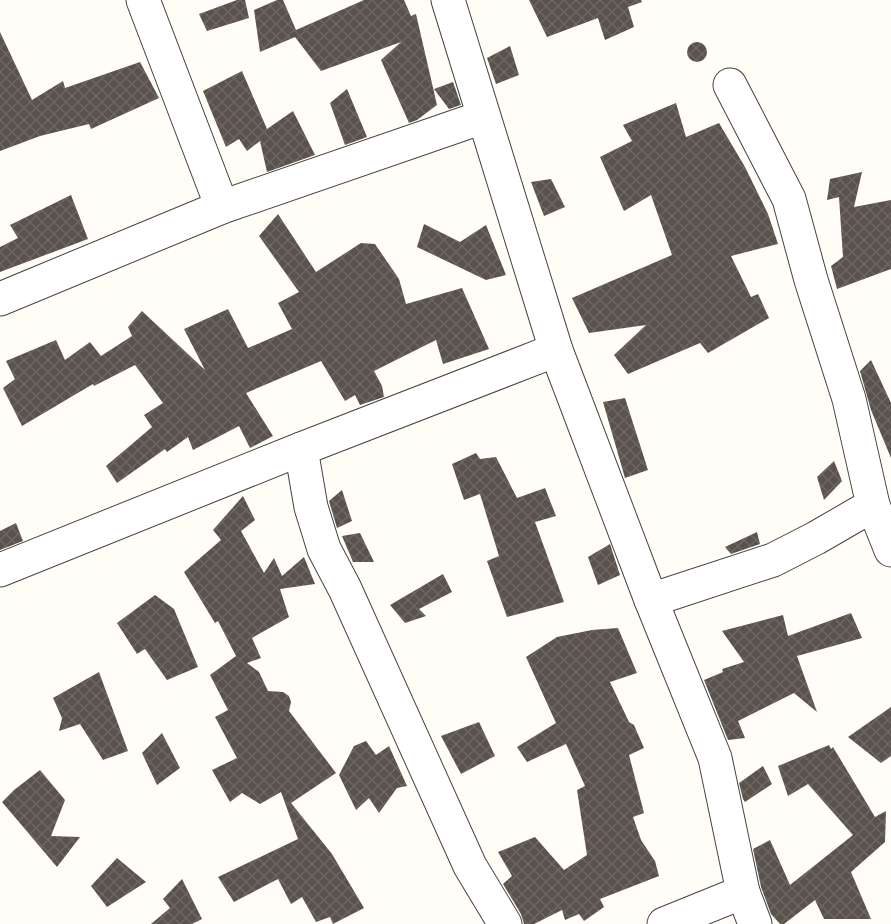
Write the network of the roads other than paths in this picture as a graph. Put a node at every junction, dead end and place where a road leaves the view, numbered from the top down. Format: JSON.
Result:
{"nodes":[{"id":1,"x":143,"y":0,"type":"edge"},
{"id":2,"x":448,"y":0,"type":"edge"},
{"id":3,"x":730,"y":85,"type":"dead end"},
{"id":4,"x":483,"y":117,"type":"junction"},
{"id":5,"x":222,"y":207,"type":"junction"},
{"id":6,"x":0,"y":299,"type":"edge"},
{"id":7,"x":556,"y":350,"type":"junction"},
{"id":8,"x":301,"y":449,"type":"junction"},
{"id":9,"x":873,"y":505,"type":"junction"},
{"id":10,"x":891,"y":550,"type":"edge"},
{"id":11,"x":0,"y":570,"type":"edge"},
{"id":12,"x":651,"y":600,"type":"junction"},
{"id":13,"x":743,"y":892,"type":"junction"},
{"id":14,"x":505,"y":924,"type":"edge"},
{"id":15,"x":664,"y":924,"type":"edge"},
{"id":16,"x":755,"y":924,"type":"edge"}],
"edges":[{"from":1,"to":5,"type":"street"},
{"from":2,"to":4,"type":"street"},
{"from":3,"to":9,"type":"street"},
{"from":4,"to":5,"type":"street"},
{"from":4,"to":7,"type":"street"},
{"from":5,"to":6,"type":"street"},
{"from":7,"to":8,"type":"street"},
{"from":7,"to":12,"type":"street"},
{"from":8,"to":11,"type":"street"},
{"from":8,"to":14,"type":"street"},
{"from":9,"to":10,"type":"street"},
{"from":9,"to":12,"type":"street"},
{"from":12,"to":13,"type":"street"},
{"from":13,"to":15,"type":"street"},
{"from":13,"to":16,"type":"street"}]}
